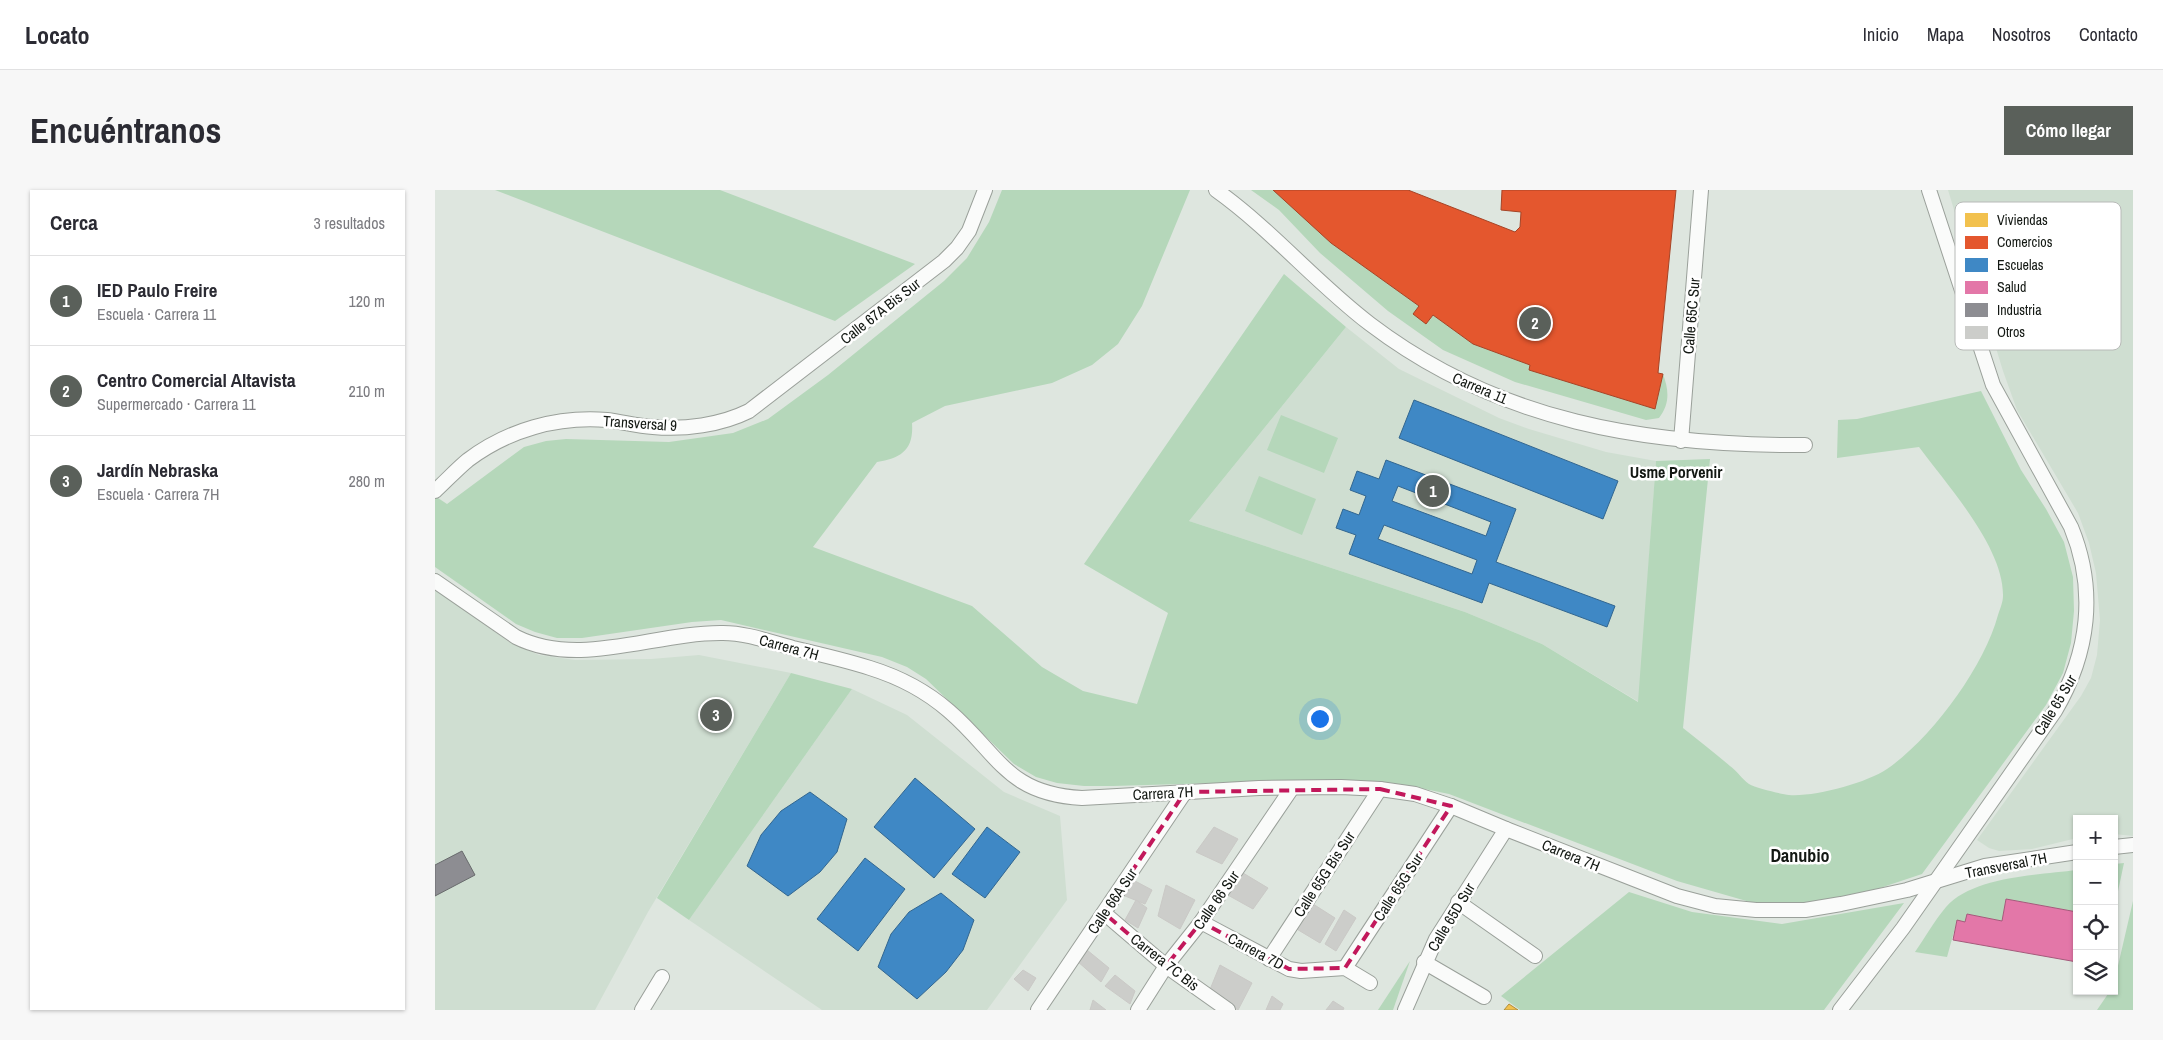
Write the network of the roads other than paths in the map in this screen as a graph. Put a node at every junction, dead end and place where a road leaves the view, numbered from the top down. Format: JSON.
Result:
{"nodes":[{"id":1,"x":985,"y":190,"type":"edge"},
{"id":2,"x":1216,"y":190,"type":"edge"},
{"id":3,"x":1701,"y":190,"type":"edge"},
{"id":4,"x":1929,"y":190,"type":"edge"},
{"id":5,"x":1955,"y":269,"type":"edge"},
{"id":6,"x":1982,"y":350,"type":"edge"},
{"id":7,"x":749,"y":410,"type":"joint"},
{"id":8,"x":1681,"y":441,"type":"junction"},
{"id":9,"x":1805,"y":445,"type":"dead end"},
{"id":10,"x":435,"y":491,"type":"edge"},
{"id":11,"x":435,"y":581,"type":"edge"},
{"id":12,"x":1292,"y":788,"type":"junction"},
{"id":13,"x":1380,"y":789,"type":"junction"},
{"id":14,"x":1185,"y":792,"type":"junction"},
{"id":15,"x":1451,"y":806,"type":"junction"},
{"id":16,"x":1506,"y":829,"type":"junction"},
{"id":17,"x":2133,"y":845,"type":"edge"},
{"id":18,"x":2118,"y":847,"type":"edge"},
{"id":19,"x":2073,"y":853,"type":"edge"},
{"id":20,"x":1935,"y":881,"type":"junction"},
{"id":21,"x":1458,"y":902,"type":"junction"},
{"id":22,"x":1104,"y":913,"type":"junction"},
{"id":23,"x":1201,"y":922,"type":"junction"},
{"id":24,"x":1535,"y":956,"type":"dead end"},
{"id":25,"x":1269,"y":959,"type":"junction"},
{"id":26,"x":1424,"y":962,"type":"junction"},
{"id":27,"x":1166,"y":966,"type":"junction"},
{"id":28,"x":1345,"y":968,"type":"junction"},
{"id":29,"x":661,"y":978,"type":"dead end"},
{"id":30,"x":1370,"y":983,"type":"dead end"},
{"id":31,"x":1484,"y":997,"type":"dead end"},
{"id":32,"x":642,"y":1010,"type":"edge"},
{"id":33,"x":1038,"y":1010,"type":"edge"},
{"id":34,"x":1138,"y":1010,"type":"edge"},
{"id":35,"x":1228,"y":1010,"type":"edge"},
{"id":36,"x":1405,"y":1010,"type":"edge"},
{"id":37,"x":1840,"y":1010,"type":"edge"}],
"edges":[{"from":1,"to":7,"type":"street","name":"Calle 67A Bis Sur"},
{"from":2,"to":8,"type":"street","name":"Carrera 11"},
{"from":3,"to":8,"type":"street","name":"Calle 65C Sur"},
{"from":4,"to":5,"type":"street","name":"Calle 65 Sur"},
{"from":6,"to":20,"type":"street","name":"Calle 65 Sur"},
{"from":7,"to":10,"type":"street","name":"Transversal 9"},
{"from":8,"to":9,"type":"street","name":"Carrera 11"},
{"from":11,"to":14,"type":"street","name":"Carrera 7H"},
{"from":12,"to":13,"type":"street","name":"Carrera 7H"},
{"from":12,"to":14,"type":"street","name":"Carrera 7H"},
{"from":12,"to":23,"type":"street","name":"Calle 66 Sur"},
{"from":13,"to":15,"type":"street","name":"Carrera 7H"},
{"from":13,"to":25,"type":"street","name":"Calle 65G Bis Sur"},
{"from":14,"to":22,"type":"street","name":"Calle 66A Sur"},
{"from":15,"to":16,"type":"street","name":"Carrera 7H"},
{"from":15,"to":28,"type":"street","name":"Calle 65G Sur"},
{"from":16,"to":20,"type":"street","name":"Carrera 7H"},
{"from":16,"to":21,"type":"street","name":"Calle 65D Sur"},
{"from":17,"to":18,"type":"street"},
{"from":19,"to":20,"type":"street","name":"Transversal 7H"},
{"from":20,"to":37,"type":"street","name":"Calle 65 Sur"},
{"from":21,"to":24,"type":"street"},
{"from":21,"to":26,"type":"street","name":"Calle 65D Sur"},
{"from":22,"to":27,"type":"street","name":"Carrera 7C Bis"},
{"from":22,"to":33,"type":"street","name":"Calle 66A Sur"},
{"from":23,"to":25,"type":"street","name":"Carrera 7D"},
{"from":23,"to":27,"type":"street","name":"Calle 66 Sur"},
{"from":25,"to":28,"type":"street","name":"Carrera 7D"},
{"from":26,"to":31,"type":"street"},
{"from":26,"to":36,"type":"street","name":"Calle 65D Sur"},
{"from":27,"to":34,"type":"street","name":"Calle 66 Sur"},
{"from":27,"to":35,"type":"street","name":"Carrera 7C Bis"},
{"from":28,"to":30,"type":"street"},
{"from":29,"to":32,"type":"street"}]}
